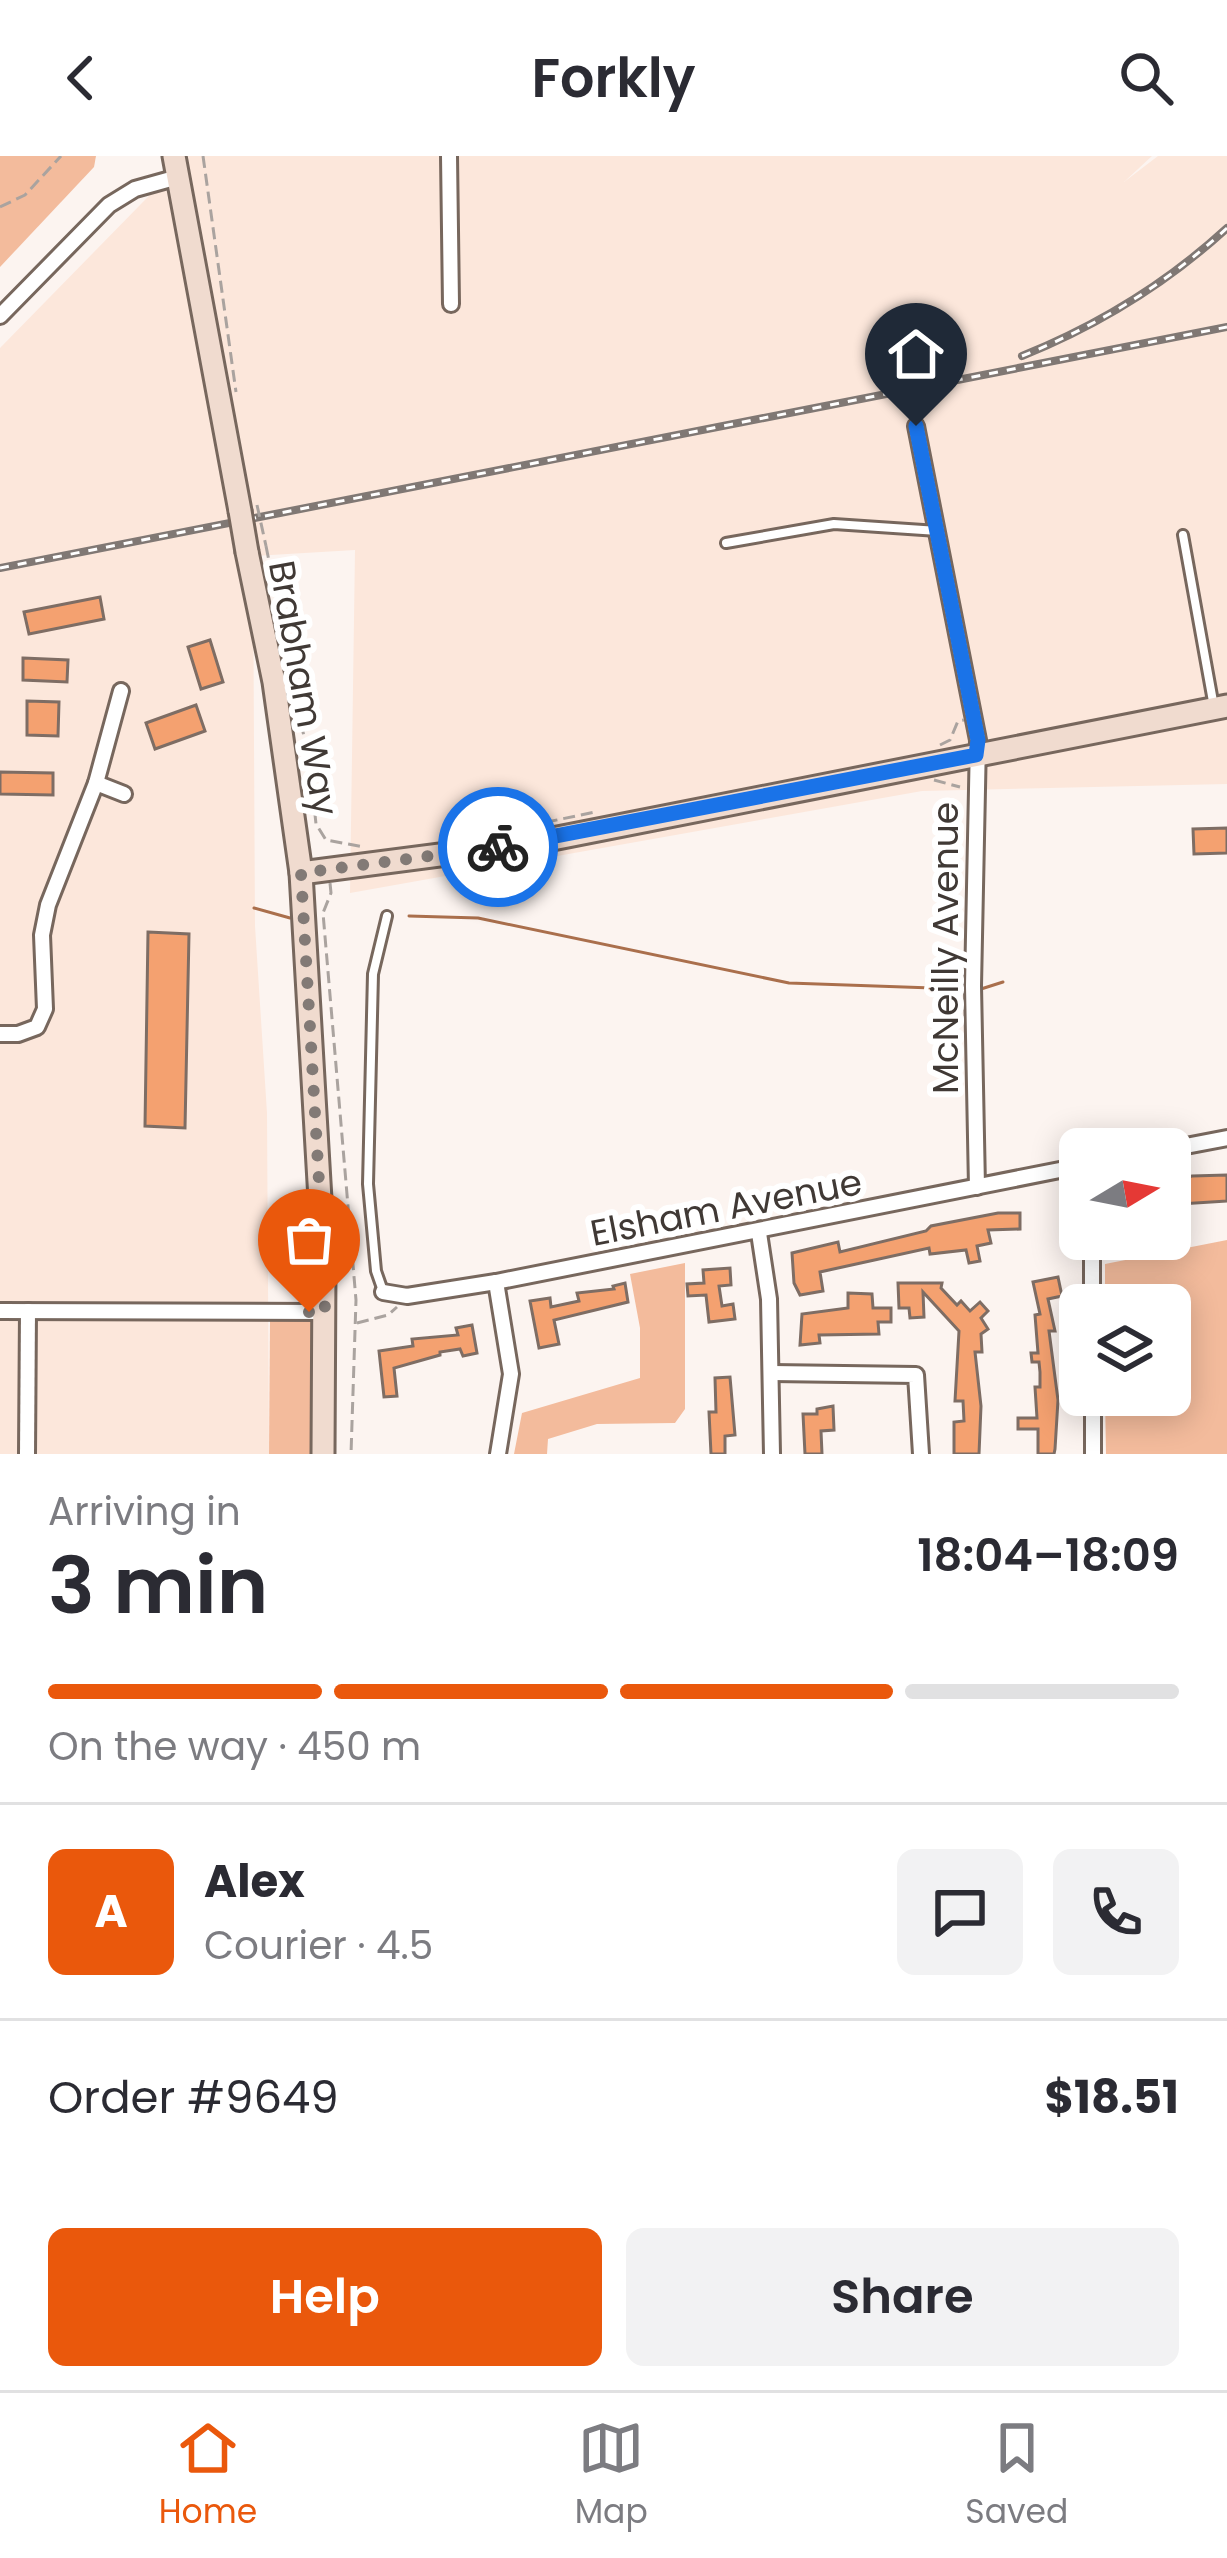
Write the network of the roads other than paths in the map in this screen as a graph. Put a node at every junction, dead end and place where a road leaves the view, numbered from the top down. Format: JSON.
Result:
{"nodes":[{"id":1,"x":449,"y":156,"type":"edge"},
{"id":2,"x":176,"y":166,"type":"edge"},
{"id":3,"x":451,"y":304,"type":"dead end"},
{"id":4,"x":0,"y":316,"type":"edge"},
{"id":5,"x":916,"y":426,"type":"dead end"},
{"id":6,"x":938,"y":531,"type":"junction"},
{"id":7,"x":1183,"y":535,"type":"dead end"},
{"id":8,"x":726,"y":543,"type":"dead end"},
{"id":9,"x":121,"y":691,"type":"dead end"},
{"id":10,"x":1221,"y":707,"type":"edge"},
{"id":11,"x":976,"y":755,"type":"junction"},
{"id":12,"x":96,"y":783,"type":"junction"},
{"id":13,"x":124,"y":794,"type":"dead end"},
{"id":14,"x":301,"y":873,"type":"junction"},
{"id":15,"x":387,"y":916,"type":"dead end"},
{"id":16,"x":0,"y":1034,"type":"edge"},
{"id":17,"x":1227,"y":1138,"type":"edge"},
{"id":18,"x":1191,"y":1145,"type":"edge"},
{"id":19,"x":1059,"y":1170,"type":"edge"},
{"id":20,"x":976,"y":1187,"type":"junction"},
{"id":21,"x":759,"y":1233,"type":"junction"},
{"id":22,"x":496,"y":1282,"type":"junction"},
{"id":23,"x":383,"y":1292,"type":"joint"},
{"id":24,"x":0,"y":1311,"type":"edge"},
{"id":25,"x":28,"y":1311,"type":"junction"},
{"id":26,"x":325,"y":1312,"type":"junction"},
{"id":27,"x":772,"y":1373,"type":"junction"},
{"id":28,"x":1093,"y":1416,"type":"edge"},
{"id":29,"x":27,"y":1454,"type":"edge"},
{"id":30,"x":323,"y":1454,"type":"edge"},
{"id":31,"x":499,"y":1454,"type":"edge"},
{"id":32,"x":772,"y":1454,"type":"edge"},
{"id":33,"x":922,"y":1454,"type":"edge"},
{"id":34,"x":1093,"y":1454,"type":"edge"}],
"edges":[{"from":1,"to":3,"type":"street"},
{"from":2,"to":4,"type":"street"},
{"from":2,"to":14,"type":"main road","name":"Brabham Way","bridge":true},
{"from":5,"to":6,"type":"street","name":"McNeilly Avenue"},
{"from":6,"to":8,"type":"lane"},
{"from":6,"to":11,"type":"street","name":"McNeilly Avenue"},
{"from":7,"to":10,"type":"lane"},
{"from":9,"to":12,"type":"street"},
{"from":10,"to":11,"type":"main road"},
{"from":11,"to":14,"type":"main road"},
{"from":11,"to":20,"type":"street","name":"McNeilly Avenue"},
{"from":12,"to":13,"type":"street"},
{"from":12,"to":16,"type":"street"},
{"from":14,"to":26,"type":"main road","name":"Brabham Way"},
{"from":15,"to":23,"type":"lane"},
{"from":17,"to":18,"type":"street"},
{"from":19,"to":20,"type":"street","name":"Elsham Avenue"},
{"from":20,"to":21,"type":"street","name":"Elsham Avenue"},
{"from":21,"to":22,"type":"street","name":"Elsham Avenue"},
{"from":21,"to":27,"type":"street"},
{"from":22,"to":23,"type":"street","name":"Elsham Avenue"},
{"from":22,"to":31,"type":"street"},
{"from":24,"to":25,"type":"street"},
{"from":25,"to":26,"type":"street"},
{"from":25,"to":29,"type":"street"},
{"from":26,"to":30,"type":"main road","name":"Brabham Way"},
{"from":27,"to":32,"type":"street"},
{"from":27,"to":33,"type":"street"},
{"from":28,"to":34,"type":"street"}]}
